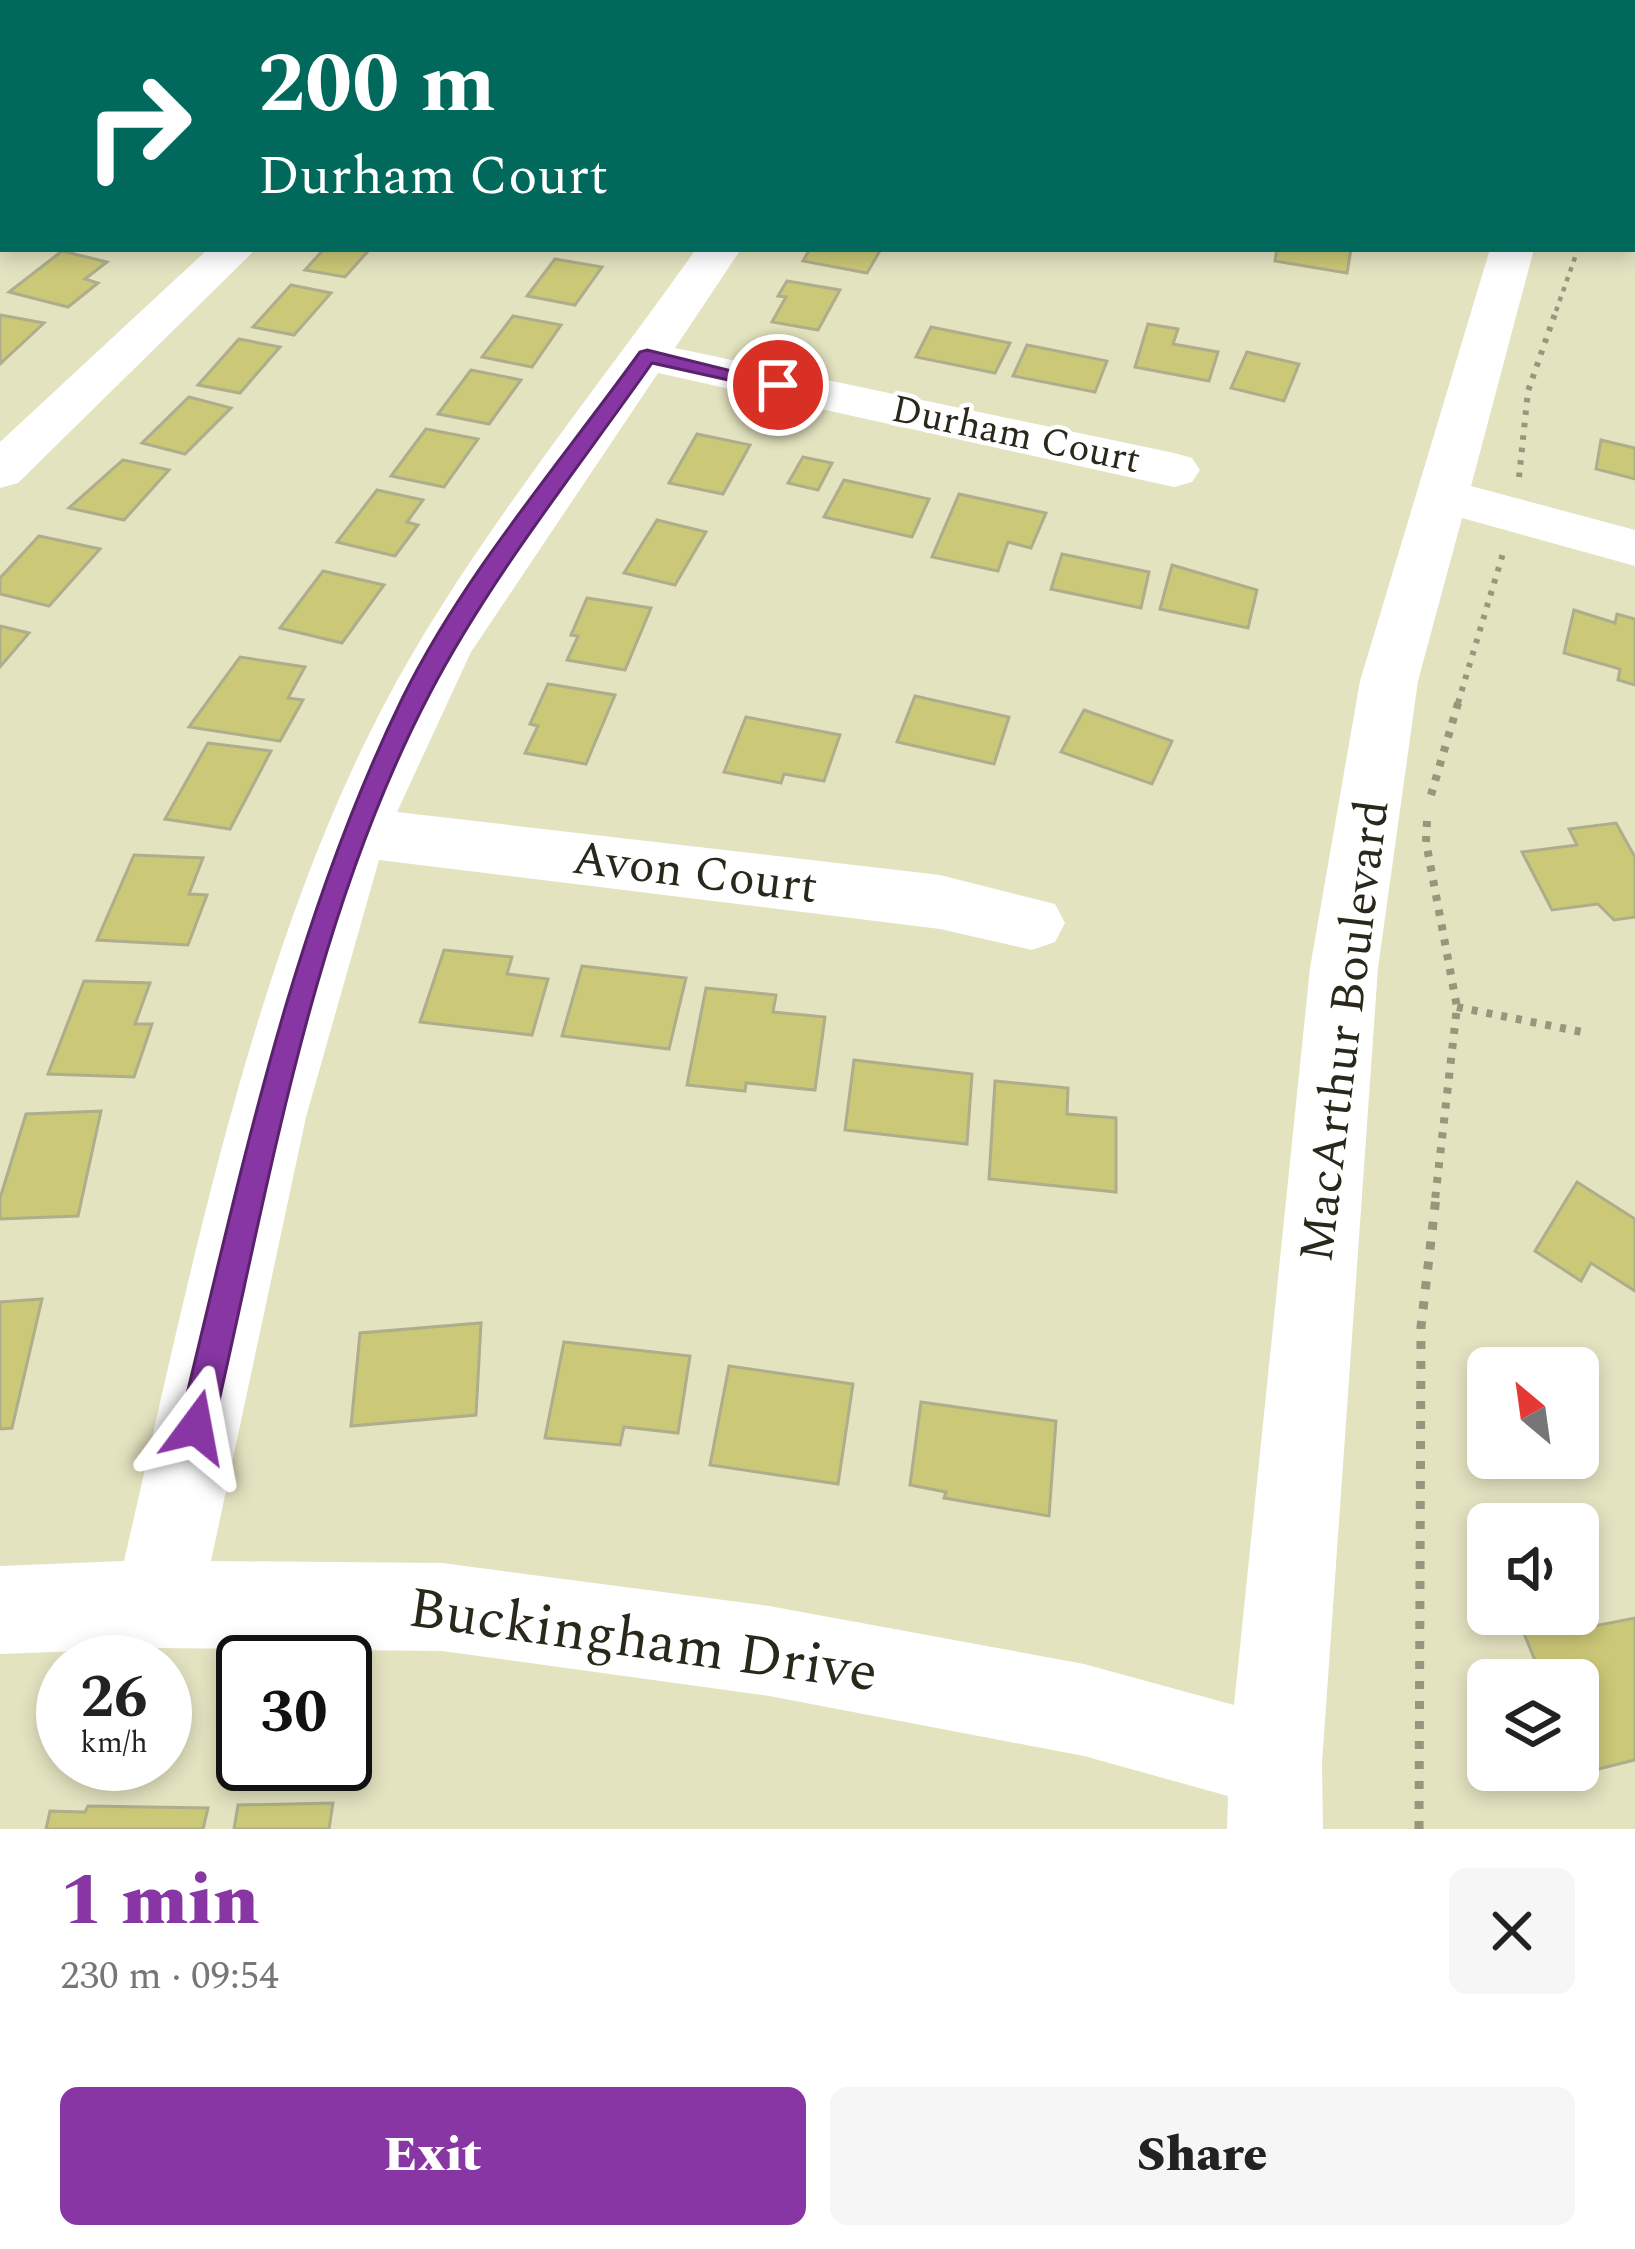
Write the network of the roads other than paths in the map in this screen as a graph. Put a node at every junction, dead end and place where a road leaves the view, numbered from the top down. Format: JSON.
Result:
{"nodes":[{"id":1,"x":231,"y":252,"type":"edge"},
{"id":2,"x":716,"y":252,"type":"edge"},
{"id":3,"x":1510,"y":252,"type":"edge"},
{"id":4,"x":647,"y":356,"type":"junction"},
{"id":5,"x":1174,"y":470,"type":"dead end"},
{"id":6,"x":0,"y":471,"type":"edge"},
{"id":7,"x":1441,"y":495,"type":"junction"},
{"id":8,"x":1635,"y":548,"type":"edge"},
{"id":9,"x":356,"y":832,"type":"junction"},
{"id":10,"x":1032,"y":922,"type":"dead end"},
{"id":11,"x":158,"y":1604,"type":"junction"},
{"id":12,"x":0,"y":1610,"type":"edge"},
{"id":13,"x":1275,"y":1796,"type":"edge"}],
"edges":[{"from":1,"to":6,"type":"street"},
{"from":2,"to":4,"type":"street"},
{"from":3,"to":7,"type":"street","name":"MacArthur Boulevard"},
{"from":4,"to":5,"type":"street","name":"Durham Court"},
{"from":4,"to":9,"type":"street"},
{"from":7,"to":8,"type":"street"},
{"from":7,"to":13,"type":"street","name":"MacArthur Boulevard"},
{"from":9,"to":10,"type":"street","name":"Avon Court"},
{"from":9,"to":11,"type":"street"},
{"from":11,"to":12,"type":"street","name":"Buckingham Drive"},
{"from":11,"to":13,"type":"street","name":"Buckingham Drive"}]}
